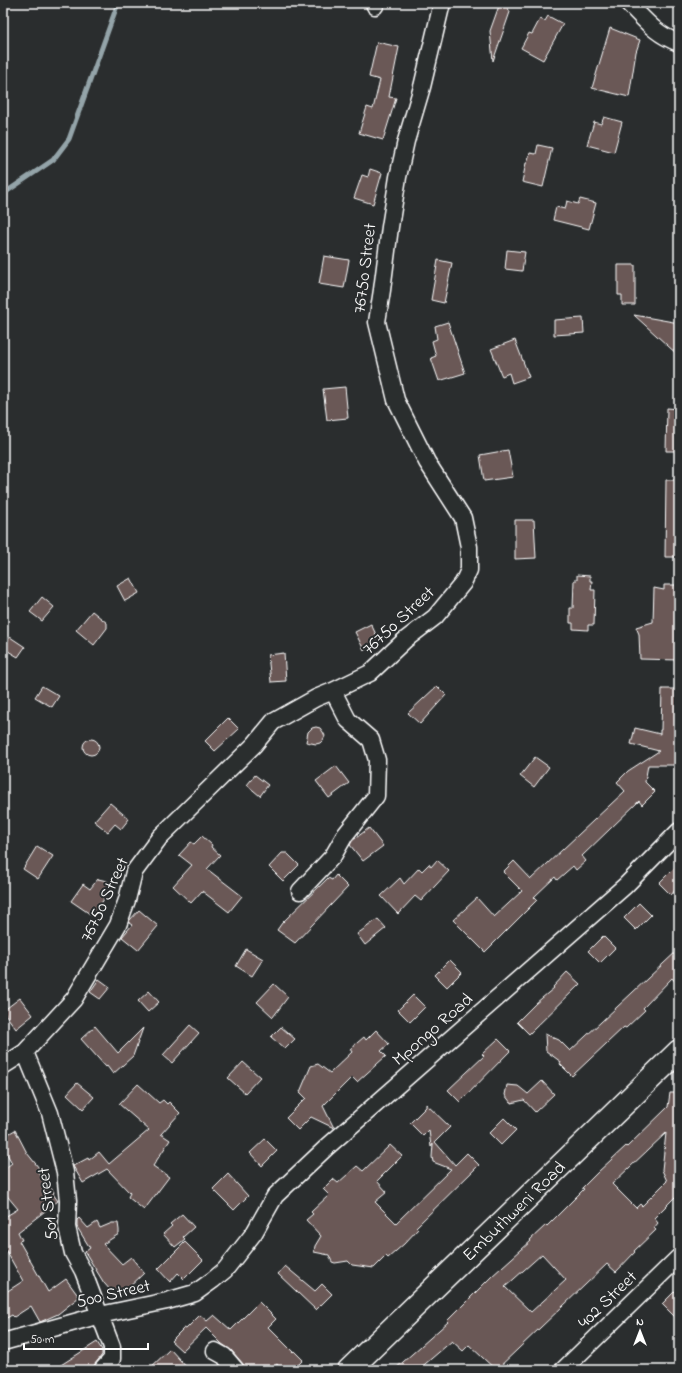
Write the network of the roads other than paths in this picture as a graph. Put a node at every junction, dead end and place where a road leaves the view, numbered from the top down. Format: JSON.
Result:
{"nodes":[{"id":1,"x":442,"y":3,"type":"edge"},
{"id":2,"x":628,"y":3,"type":"edge"},
{"id":3,"x":679,"y":43,"type":"edge"},
{"id":4,"x":333,"y":691,"type":"junction"},
{"id":5,"x":679,"y":831,"type":"edge"},
{"id":6,"x":300,"y":891,"type":"dead end"},
{"id":7,"x":679,"y":1051,"type":"edge"},
{"id":8,"x":26,"y":1052,"type":"junction"},
{"id":9,"x":3,"y":1066,"type":"edge"},
{"id":10,"x":679,"y":1257,"type":"edge"},
{"id":11,"x":225,"y":1270,"type":"joint"},
{"id":12,"x":100,"y":1314,"type":"junction"},
{"id":13,"x":3,"y":1342,"type":"edge"},
{"id":14,"x":215,"y":1351,"type":"dead end"},
{"id":15,"x":102,"y":1370,"type":"edge"},
{"id":16,"x":236,"y":1370,"type":"edge"},
{"id":17,"x":350,"y":1370,"type":"edge"},
{"id":18,"x":563,"y":1370,"type":"edge"}],
"edges":[{"from":1,"to":4,"type":"street","name":"76750 Street"},
{"from":2,"to":3,"type":"street"},
{"from":4,"to":6,"type":"street"},
{"from":4,"to":8,"type":"street","name":"76750 Street"},
{"from":5,"to":11,"type":"street","name":"Mpongo Road"},
{"from":7,"to":17,"type":"street","name":"Embuthweni Road"},
{"from":8,"to":9,"type":"street","name":"76750 Street"},
{"from":8,"to":12,"type":"street","name":"501 Street"},
{"from":10,"to":18,"type":"street","name":"402 Street"},
{"from":11,"to":12,"type":"street","name":"500 Street"},
{"from":12,"to":13,"type":"street","name":"500 Street"},
{"from":12,"to":15,"type":"street","name":"501 Street"},
{"from":14,"to":16,"type":"street"}]}
